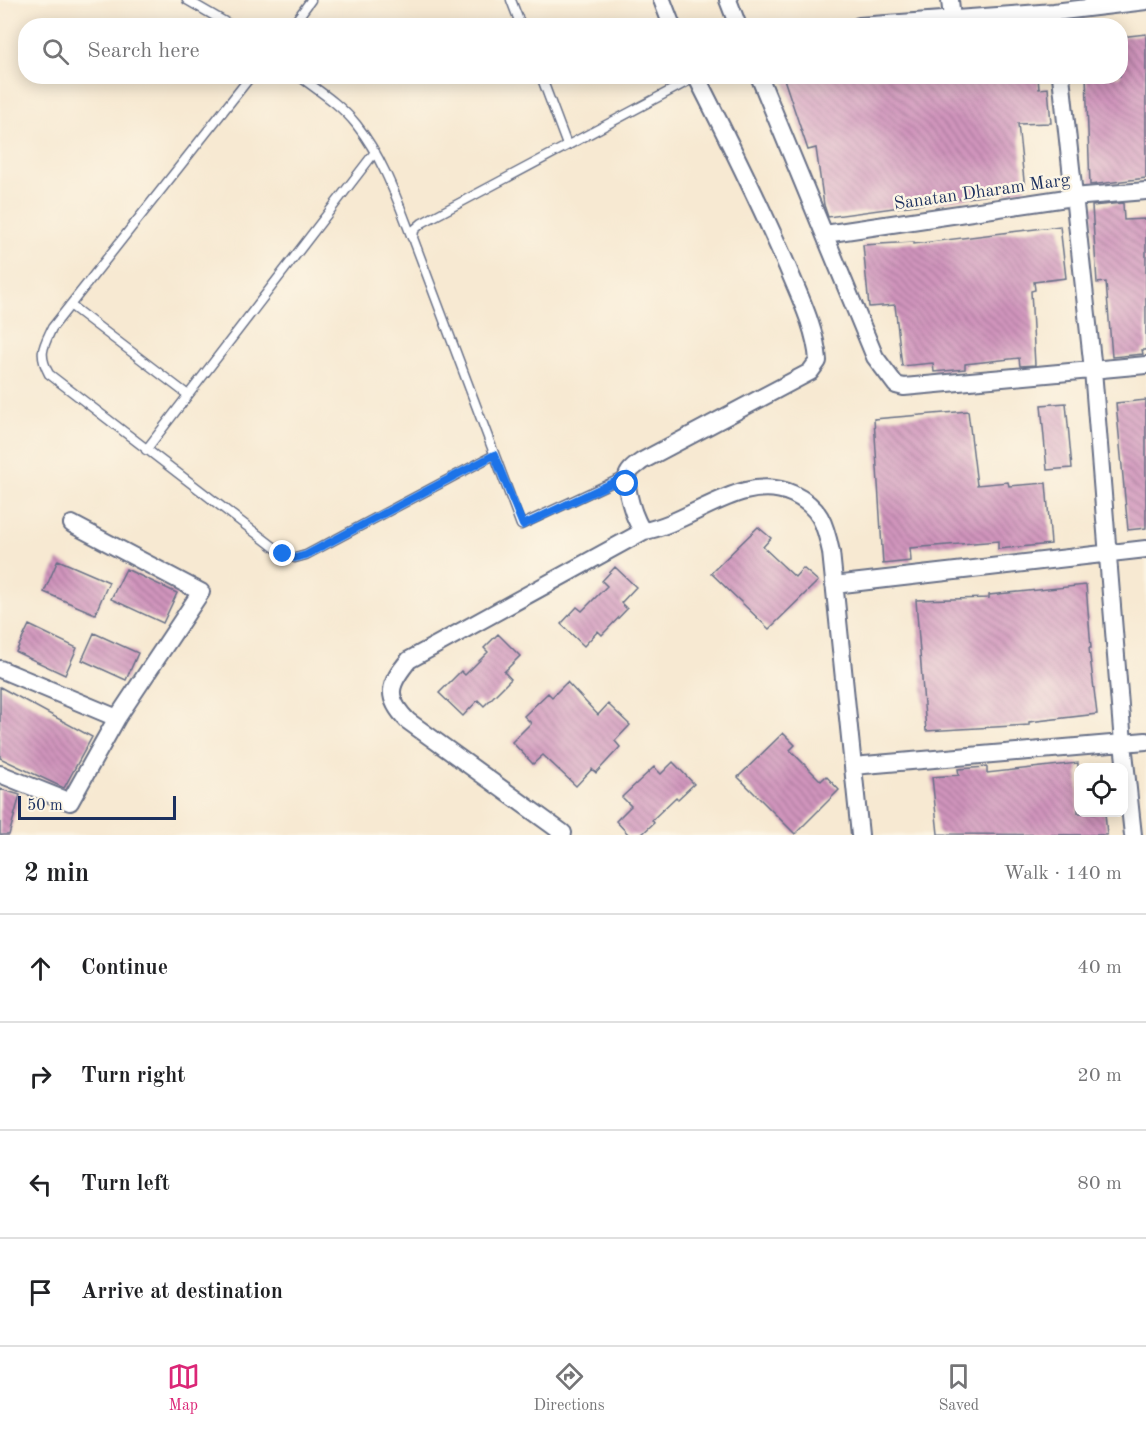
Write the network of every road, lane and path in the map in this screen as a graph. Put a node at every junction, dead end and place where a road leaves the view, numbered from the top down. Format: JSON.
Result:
{"nodes":[{"id":1,"x":187,"y":0,"type":"edge"},
{"id":2,"x":311,"y":0,"type":"edge"},
{"id":3,"x":511,"y":0,"type":"edge"},
{"id":4,"x":662,"y":0,"type":"edge"},
{"id":5,"x":728,"y":0,"type":"edge"},
{"id":6,"x":950,"y":0,"type":"edge"},
{"id":7,"x":1146,"y":1,"type":"edge"},
{"id":8,"x":1054,"y":12,"type":"edge"},
{"id":9,"x":218,"y":18,"type":"edge"},
{"id":10,"x":298,"y":18,"type":"edge"},
{"id":11,"x":518,"y":18,"type":"edge"},
{"id":12,"x":669,"y":18,"type":"edge"},
{"id":13,"x":735,"y":18,"type":"edge"},
{"id":14,"x":952,"y":18,"type":"edge"},
{"id":15,"x":967,"y":18,"type":"edge"},
{"id":16,"x":246,"y":84,"type":"edge"},
{"id":17,"x":309,"y":84,"type":"edge"},
{"id":18,"x":544,"y":84,"type":"edge"},
{"id":19,"x":683,"y":84,"type":"edge"},
{"id":20,"x":700,"y":84,"type":"edge"},
{"id":21,"x":762,"y":84,"type":"edge"},
{"id":22,"x":1062,"y":84,"type":"edge"},
{"id":23,"x":567,"y":145,"type":"junction"},
{"id":24,"x":375,"y":152,"type":"junction"},
{"id":25,"x":1146,"y":191,"type":"edge"},
{"id":26,"x":1073,"y":197,"type":"junction"},
{"id":27,"x":825,"y":234,"type":"junction"},
{"id":28,"x":412,"y":238,"type":"junction"},
{"id":29,"x":70,"y":305,"type":"junction"},
{"id":30,"x":1146,"y":366,"type":"edge"},
{"id":31,"x":1093,"y":370,"type":"junction"},
{"id":32,"x":188,"y":396,"type":"junction"},
{"id":33,"x":146,"y":450,"type":"junction"},
{"id":34,"x":494,"y":455,"type":"junction"},
{"id":35,"x":627,"y":476,"type":"junction"},
{"id":36,"x":72,"y":524,"type":"dead end"},
{"id":37,"x":644,"y":531,"type":"junction"},
{"id":38,"x":1146,"y":549,"type":"edge"},
{"id":39,"x":1109,"y":551,"type":"junction"},
{"id":40,"x":834,"y":585,"type":"junction"},
{"id":41,"x":0,"y":669,"type":"edge"},
{"id":42,"x":117,"y":718,"type":"junction"},
{"id":43,"x":1146,"y":741,"type":"edge"},
{"id":44,"x":1123,"y":743,"type":"junction"},
{"id":45,"x":853,"y":766,"type":"junction"},
{"id":46,"x":0,"y":774,"type":"edge"},
{"id":47,"x":562,"y":833,"type":"dead end"},
{"id":48,"x":860,"y":835,"type":"edge"},
{"id":49,"x":1133,"y":835,"type":"edge"}],
"edges":[{"from":1,"to":9,"type":"lane"},
{"from":2,"to":10,"type":"lane"},
{"from":3,"to":11,"type":"lane"},
{"from":4,"to":12,"type":"street"},
{"from":5,"to":13,"type":"street"},
{"from":6,"to":14,"type":"street"},
{"from":7,"to":8,"type":"street"},
{"from":8,"to":15,"type":"street"},
{"from":16,"to":29,"type":"lane"},
{"from":17,"to":24,"type":"lane"},
{"from":18,"to":23,"type":"lane"},
{"from":19,"to":23,"type":"lane"},
{"from":20,"to":35,"type":"street"},
{"from":21,"to":27,"type":"street"},
{"from":22,"to":26,"type":"street"},
{"from":23,"to":28,"type":"lane"},
{"from":24,"to":28,"type":"lane"},
{"from":24,"to":32,"type":"lane"},
{"from":25,"to":26,"type":"street","name":"Sanatan Dharam Marg"},
{"from":26,"to":27,"type":"street","name":"Sanatan Dharam Marg"},
{"from":26,"to":31,"type":"street"},
{"from":27,"to":31,"type":"street"},
{"from":28,"to":34,"type":"lane"},
{"from":29,"to":32,"type":"lane"},
{"from":29,"to":33,"type":"lane"},
{"from":30,"to":31,"type":"street"},
{"from":31,"to":39,"type":"street"},
{"from":32,"to":33,"type":"lane"},
{"from":33,"to":34,"type":"lane"},
{"from":34,"to":35,"type":"lane"},
{"from":35,"to":37,"type":"street"},
{"from":36,"to":42,"type":"street"},
{"from":37,"to":40,"type":"street"},
{"from":37,"to":47,"type":"street"},
{"from":38,"to":39,"type":"street"},
{"from":39,"to":40,"type":"street"},
{"from":39,"to":44,"type":"street"},
{"from":40,"to":45,"type":"street"},
{"from":41,"to":42,"type":"street"},
{"from":42,"to":46,"type":"street"},
{"from":43,"to":44,"type":"street"},
{"from":44,"to":45,"type":"street"},
{"from":44,"to":49,"type":"street"},
{"from":45,"to":48,"type":"street"}]}
